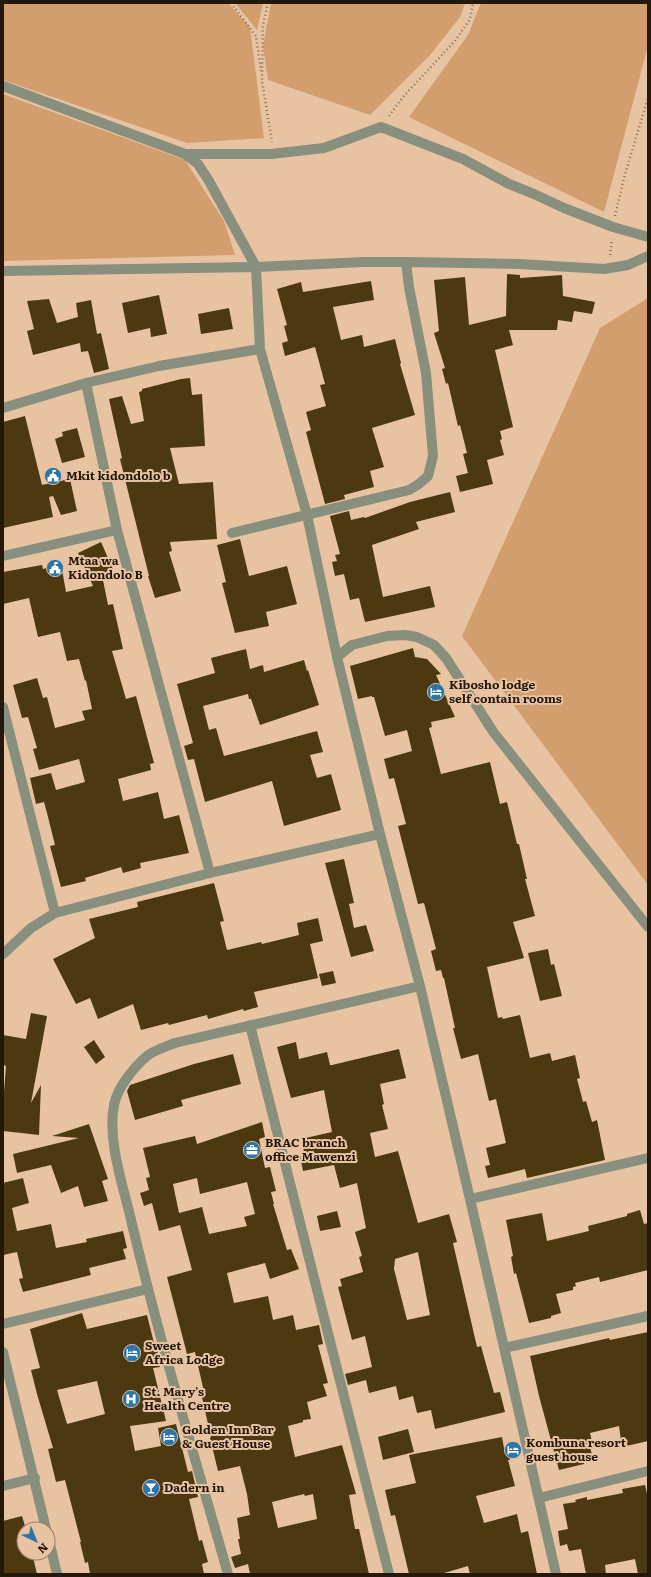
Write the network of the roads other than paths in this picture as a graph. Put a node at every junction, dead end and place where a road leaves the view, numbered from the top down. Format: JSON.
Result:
{"nodes":[{"id":1,"x":3,"y":86,"type":"edge"},
{"id":2,"x":185,"y":154,"type":"junction"},
{"id":3,"x":648,"y":237,"type":"edge"},
{"id":4,"x":648,"y":256,"type":"edge"},
{"id":5,"x":406,"y":262,"type":"junction"},
{"id":6,"x":256,"y":267,"type":"junction"},
{"id":7,"x":3,"y":271,"type":"edge"},
{"id":8,"x":260,"y":349,"type":"junction"},
{"id":9,"x":86,"y":383,"type":"junction"},
{"id":10,"x":3,"y":408,"type":"edge"},
{"id":11,"x":307,"y":514,"type":"junction"},
{"id":12,"x":117,"y":530,"type":"junction"},
{"id":13,"x":232,"y":533,"type":"dead end"},
{"id":14,"x":3,"y":556,"type":"edge"},
{"id":15,"x":336,"y":657,"type":"junction"},
{"id":16,"x":3,"y":707,"type":"edge"},
{"id":17,"x":380,"y":834,"type":"junction"},
{"id":18,"x":210,"y":872,"type":"junction"},
{"id":19,"x":55,"y":913,"type":"junction"},
{"id":20,"x":648,"y":927,"type":"edge"},
{"id":21,"x":3,"y":954,"type":"edge"},
{"id":22,"x":420,"y":986,"type":"junction"},
{"id":23,"x":250,"y":1025,"type":"junction"},
{"id":24,"x":648,"y":1158,"type":"edge"},
{"id":25,"x":470,"y":1199,"type":"junction"},
{"id":26,"x":148,"y":1289,"type":"junction"},
{"id":27,"x":648,"y":1316,"type":"edge"},
{"id":28,"x":3,"y":1324,"type":"edge"},
{"id":29,"x":504,"y":1348,"type":"junction"},
{"id":30,"x":3,"y":1352,"type":"edge"},
{"id":31,"x":648,"y":1471,"type":"edge"},
{"id":32,"x":35,"y":1478,"type":"junction"},
{"id":33,"x":3,"y":1486,"type":"edge"},
{"id":34,"x":539,"y":1498,"type":"junction"},
{"id":35,"x":44,"y":1521,"type":"edge"},
{"id":36,"x":54,"y":1561,"type":"edge"},
{"id":37,"x":57,"y":1574,"type":"edge"},
{"id":38,"x":228,"y":1574,"type":"edge"},
{"id":39,"x":389,"y":1574,"type":"edge"},
{"id":40,"x":556,"y":1574,"type":"edge"}],
"edges":[{"from":1,"to":2,"type":"street"},
{"from":2,"to":3,"type":"street"},
{"from":2,"to":6,"type":"street"},
{"from":4,"to":5,"type":"street"},
{"from":5,"to":6,"type":"street"},
{"from":5,"to":11,"type":"street"},
{"from":6,"to":7,"type":"street"},
{"from":6,"to":8,"type":"street"},
{"from":8,"to":9,"type":"street"},
{"from":8,"to":11,"type":"street"},
{"from":9,"to":10,"type":"street"},
{"from":9,"to":12,"type":"street"},
{"from":11,"to":13,"type":"street"},
{"from":11,"to":15,"type":"street"},
{"from":12,"to":14,"type":"street"},
{"from":12,"to":18,"type":"street"},
{"from":15,"to":17,"type":"street"},
{"from":15,"to":20,"type":"street"},
{"from":16,"to":19,"type":"street"},
{"from":17,"to":18,"type":"street"},
{"from":17,"to":22,"type":"street"},
{"from":18,"to":19,"type":"street"},
{"from":19,"to":21,"type":"street"},
{"from":22,"to":23,"type":"street"},
{"from":22,"to":25,"type":"street"},
{"from":23,"to":26,"type":"street"},
{"from":23,"to":39,"type":"street"},
{"from":24,"to":25,"type":"street"},
{"from":25,"to":29,"type":"street"},
{"from":26,"to":28,"type":"street"},
{"from":26,"to":38,"type":"street"},
{"from":27,"to":29,"type":"street"},
{"from":29,"to":34,"type":"street"},
{"from":30,"to":32,"type":"street"},
{"from":31,"to":34,"type":"street"},
{"from":32,"to":33,"type":"street"},
{"from":32,"to":35,"type":"street"},
{"from":34,"to":40,"type":"street"},
{"from":36,"to":37,"type":"street"}]}
